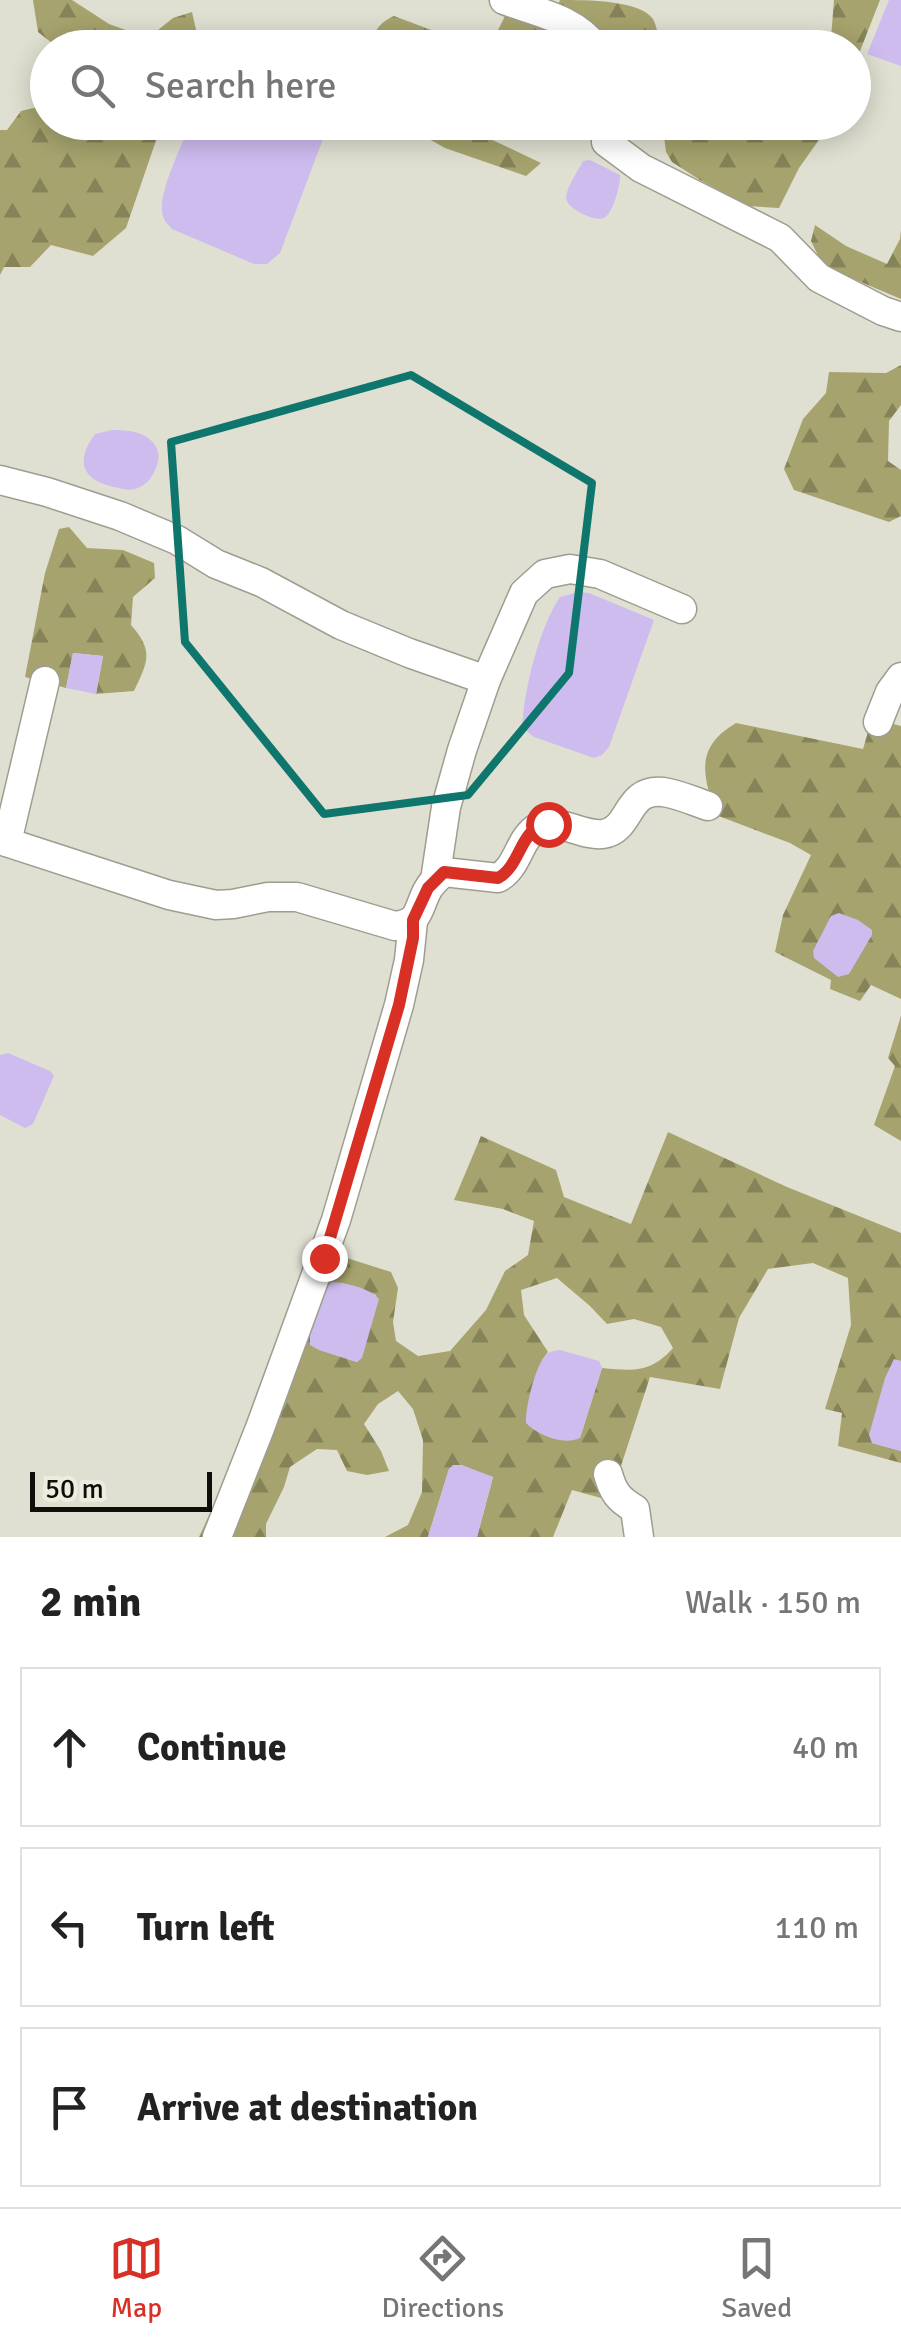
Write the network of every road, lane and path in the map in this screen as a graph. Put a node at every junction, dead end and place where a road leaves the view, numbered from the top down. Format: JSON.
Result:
{"nodes":[{"id":1,"x":504,"y":0,"type":"edge"},
{"id":2,"x":578,"y":30,"type":"edge"},
{"id":3,"x":607,"y":140,"type":"edge"},
{"id":4,"x":901,"y":317,"type":"edge"},
{"id":5,"x":0,"y":480,"type":"edge"},
{"id":6,"x":682,"y":609,"type":"dead end"},
{"id":7,"x":901,"y":677,"type":"edge"},
{"id":8,"x":486,"y":680,"type":"junction"},
{"id":9,"x":45,"y":681,"type":"dead end"},
{"id":10,"x":878,"y":722,"type":"dead end"},
{"id":11,"x":708,"y":806,"type":"dead end"},
{"id":12,"x":3,"y":841,"type":"edge"},
{"id":13,"x":435,"y":880,"type":"junction"},
{"id":14,"x":413,"y":920,"type":"junction"},
{"id":15,"x":608,"y":1474,"type":"dead end"},
{"id":16,"x":218,"y":1537,"type":"edge"},
{"id":17,"x":639,"y":1537,"type":"edge"}],
"edges":[{"from":1,"to":2,"type":"street"},
{"from":3,"to":4,"type":"street"},
{"from":5,"to":8,"type":"street"},
{"from":6,"to":8,"type":"street"},
{"from":7,"to":10,"type":"street"},
{"from":8,"to":13,"type":"street"},
{"from":9,"to":12,"type":"street"},
{"from":11,"to":13,"type":"street"},
{"from":12,"to":14,"type":"street"},
{"from":13,"to":14,"type":"street"},
{"from":14,"to":16,"type":"street"},
{"from":15,"to":17,"type":"street"}]}
